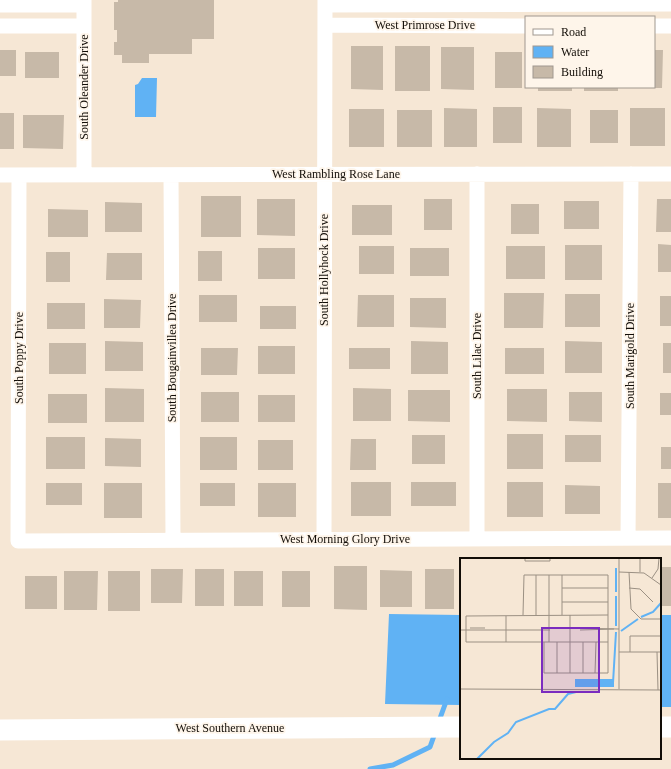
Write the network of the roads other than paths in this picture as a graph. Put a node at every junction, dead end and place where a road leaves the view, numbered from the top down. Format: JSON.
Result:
{"nodes":[{"id":1,"x":84,"y":3,"type":"edge"},
{"id":2,"x":325,"y":3,"type":"edge"},
{"id":3,"x":671,"y":4,"type":"edge"},
{"id":4,"x":0,"y":5,"type":"edge"},
{"id":5,"x":325,"y":25,"type":"junction"},
{"id":6,"x":0,"y":26,"type":"edge"},
{"id":7,"x":84,"y":26,"type":"junction"},
{"id":8,"x":525,"y":26,"type":"edge"},
{"id":9,"x":655,"y":26,"type":"edge"},
{"id":10,"x":671,"y":26,"type":"edge"},
{"id":11,"x":324,"y":174,"type":"junction"},
{"id":12,"x":477,"y":174,"type":"junction"},
{"id":13,"x":631,"y":174,"type":"junction"},
{"id":14,"x":671,"y":174,"type":"edge"},
{"id":15,"x":0,"y":175,"type":"edge"},
{"id":16,"x":19,"y":175,"type":"junction"},
{"id":17,"x":84,"y":175,"type":"junction"},
{"id":18,"x":172,"y":175,"type":"junction"},
{"id":19,"x":628,"y":538,"type":"junction"},
{"id":20,"x":671,"y":538,"type":"edge"},
{"id":21,"x":477,"y":539,"type":"junction"},
{"id":22,"x":173,"y":540,"type":"junction"},
{"id":23,"x":324,"y":540,"type":"junction"},
{"id":24,"x":18,"y":541,"type":"joint"},
{"id":25,"x":460,"y":728,"type":"edge"},
{"id":26,"x":0,"y":730,"type":"edge"}],
"edges":[{"from":1,"to":4,"type":"street"},
{"from":1,"to":7,"type":"street","name":"South Oleander Drive"},
{"from":2,"to":3,"type":"street","name":"West Primrose Drive"},
{"from":2,"to":5,"type":"street","name":"South Hollyhock Drive"},
{"from":5,"to":8,"type":"street","name":"West Primrose Drive"},
{"from":5,"to":11,"type":"street","name":"South Hollyhock Drive"},
{"from":6,"to":7,"type":"street"},
{"from":7,"to":17,"type":"street","name":"South Oleander Drive"},
{"from":9,"to":10,"type":"street"},
{"from":11,"to":12,"type":"street","name":"West Rambling Rose Lane"},
{"from":11,"to":18,"type":"street","name":"West Rambling Rose Lane"},
{"from":11,"to":23,"type":"street","name":"South Hollyhock Drive"},
{"from":12,"to":13,"type":"street","name":"West Rambling Rose Lane"},
{"from":12,"to":21,"type":"street","name":"South Lilac Drive"},
{"from":13,"to":14,"type":"street","name":"West Rambling Rose Lane"},
{"from":13,"to":19,"type":"street","name":"South Marigold Drive"},
{"from":15,"to":16,"type":"street","name":"West Rambling Rose Lane"},
{"from":16,"to":17,"type":"street","name":"West Rambling Rose Lane"},
{"from":16,"to":24,"type":"street","name":"South Poppy Drive"},
{"from":17,"to":18,"type":"street","name":"West Rambling Rose Lane"},
{"from":18,"to":22,"type":"street","name":"South Bougainvillea Drive"},
{"from":19,"to":20,"type":"street","name":"West Morning Glory Drive"},
{"from":19,"to":21,"type":"street","name":"West Morning Glory Drive"},
{"from":21,"to":23,"type":"street","name":"West Morning Glory Drive"},
{"from":22,"to":23,"type":"street","name":"West Morning Glory Drive"},
{"from":22,"to":24,"type":"street","name":"West Morning Glory Drive"},
{"from":25,"to":26,"type":"main road","name":"West Southern Avenue"}]}
